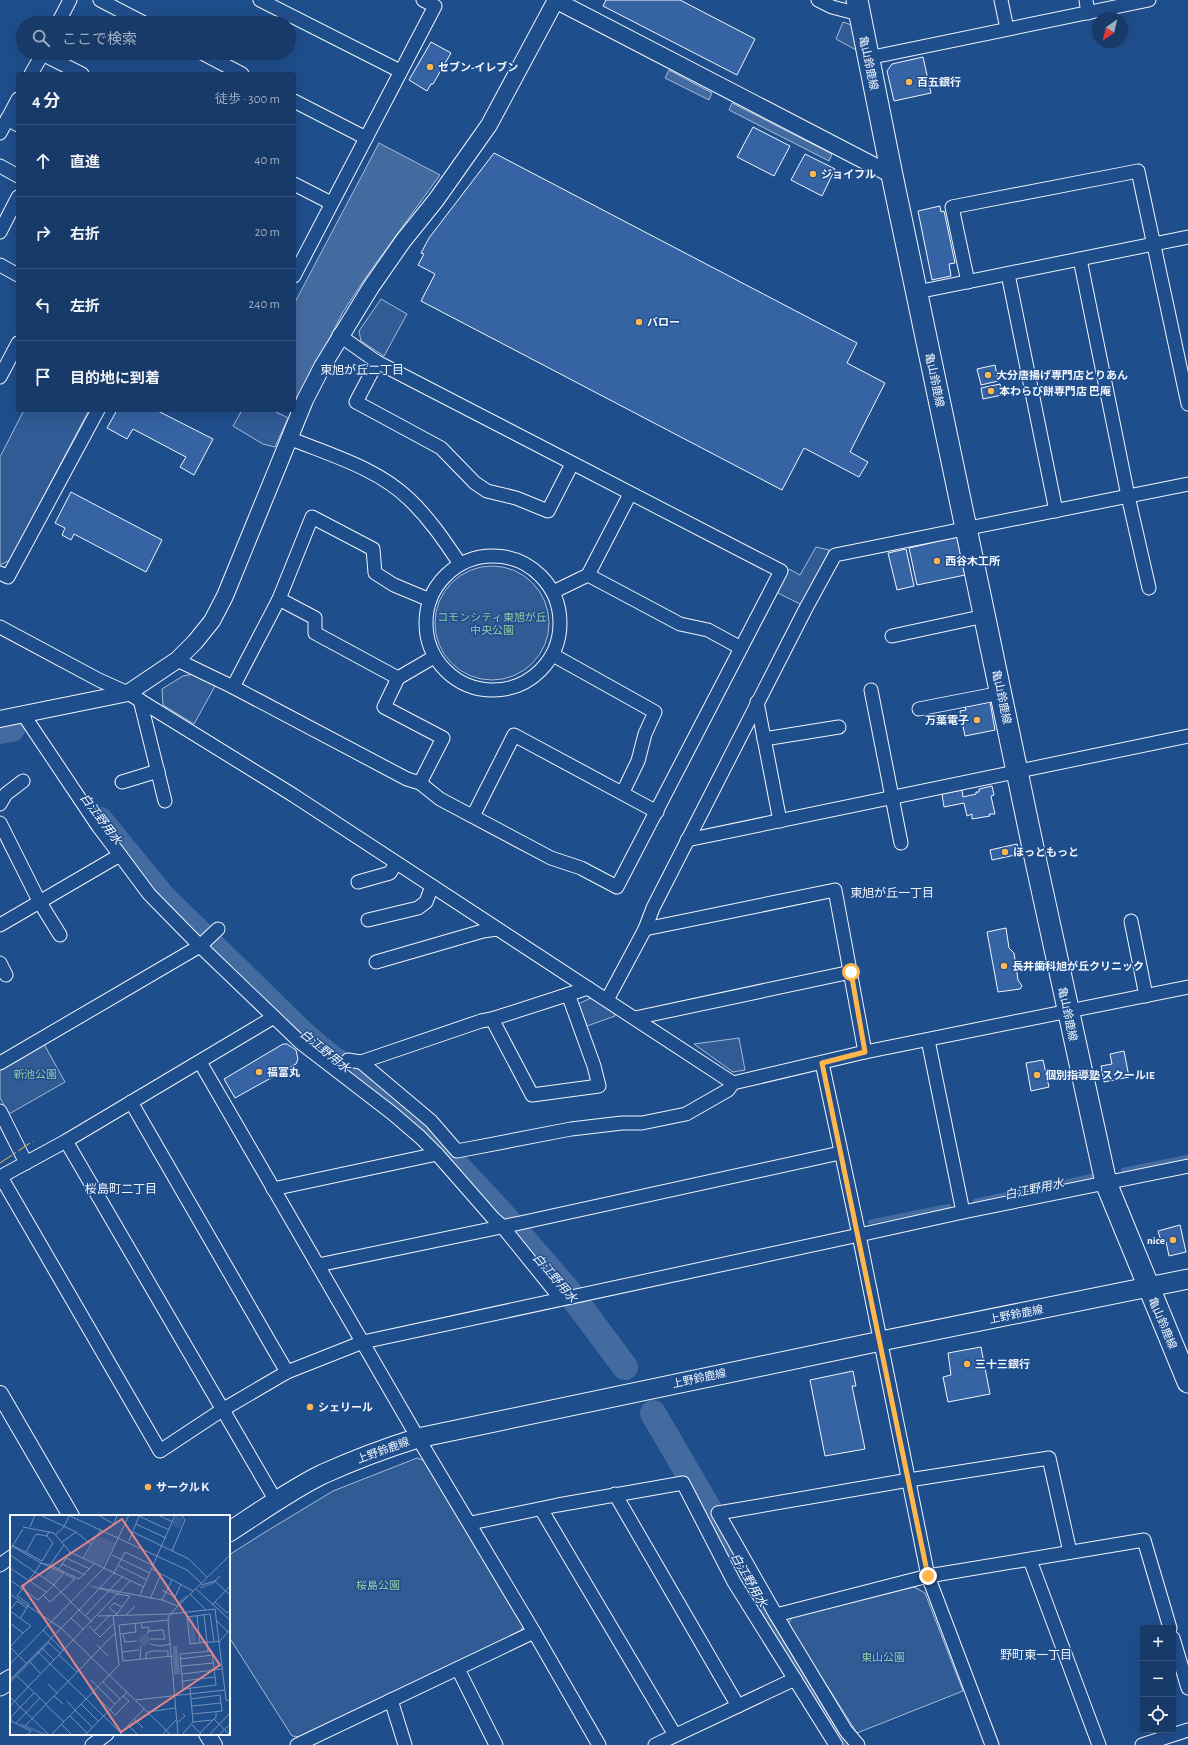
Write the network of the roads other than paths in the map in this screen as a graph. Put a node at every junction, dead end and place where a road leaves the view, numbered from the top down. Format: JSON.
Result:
{"nodes":[{"id":1,"x":70,"y":0,"type":"edge"},
{"id":2,"x":100,"y":0,"type":"edge"},
{"id":3,"x":260,"y":0,"type":"edge"},
{"id":4,"x":423,"y":0,"type":"edge"},
{"id":5,"x":556,"y":0,"type":"edge"},
{"id":6,"x":818,"y":0,"type":"edge"},
{"id":7,"x":1001,"y":0,"type":"edge"},
{"id":8,"x":1149,"y":0,"type":"edge"},
{"id":9,"x":1087,"y":6,"type":"edge"},
{"id":10,"x":858,"y":7,"type":"edge"},
{"id":11,"x":62,"y":16,"type":"edge"},
{"id":12,"x":131,"y":16,"type":"edge"},
{"id":13,"x":291,"y":16,"type":"edge"},
{"id":14,"x":296,"y":19,"type":"edge"},
{"id":15,"x":1007,"y":29,"type":"junction"},
{"id":16,"x":868,"y":58,"type":"junction"},
{"id":17,"x":39,"y":60,"type":"edge"},
{"id":18,"x":56,"y":60,"type":"edge"},
{"id":19,"x":215,"y":60,"type":"edge"},
{"id":20,"x":33,"y":72,"type":"edge"},
{"id":21,"x":78,"y":72,"type":"edge"},
{"id":22,"x":238,"y":72,"type":"edge"},
{"id":23,"x":400,"y":72,"type":"junction"},
{"id":24,"x":296,"y":102,"type":"edge"},
{"id":25,"x":16,"y":107,"type":"edge"},
{"id":26,"x":12,"y":122,"type":"edge"},
{"id":27,"x":0,"y":133,"type":"edge"},
{"id":28,"x":366,"y":138,"type":"junction"},
{"id":29,"x":0,"y":166,"type":"edge"},
{"id":30,"x":892,"y":174,"type":"junction"},
{"id":31,"x":16,"y":175,"type":"edge"},
{"id":32,"x":296,"y":185,"type":"edge"},
{"id":33,"x":16,"y":202,"type":"edge"},
{"id":34,"x":331,"y":203,"type":"junction"},
{"id":35,"x":0,"y":232,"type":"edge"},
{"id":36,"x":1188,"y":237,"type":"edge"},
{"id":37,"x":1154,"y":244,"type":"junction"},
{"id":38,"x":1080,"y":259,"type":"junction"},
{"id":39,"x":0,"y":265,"type":"edge"},
{"id":40,"x":296,"y":269,"type":"edge"},
{"id":41,"x":16,"y":274,"type":"edge"},
{"id":42,"x":1008,"y":274,"type":"junction"},
{"id":43,"x":968,"y":282,"type":"junction"},
{"id":44,"x":917,"y":292,"type":"junction"},
{"id":45,"x":339,"y":336,"type":"junction"},
{"id":46,"x":16,"y":347,"type":"edge"},
{"id":47,"x":377,"y":362,"type":"junction"},
{"id":48,"x":0,"y":377,"type":"edge"},
{"id":49,"x":1188,"y":404,"type":"edge"},
{"id":50,"x":97,"y":412,"type":"edge"},
{"id":51,"x":289,"y":438,"type":"junction"},
{"id":52,"x":572,"y":464,"type":"junction"},
{"id":53,"x":1188,"y":484,"type":"edge"},
{"id":54,"x":630,"y":494,"type":"junction"},
{"id":55,"x":1128,"y":496,"type":"junction"},
{"id":56,"x":1056,"y":511,"type":"junction"},
{"id":57,"x":966,"y":529,"type":"junction"},
{"id":58,"x":460,"y":564,"type":"junction"},
{"id":59,"x":0,"y":573,"type":"edge"},
{"id":60,"x":588,"y":575,"type":"junction"},
{"id":61,"x":1149,"y":588,"type":"dead end"},
{"id":62,"x":553,"y":592,"type":"junction"},
{"id":63,"x":279,"y":599,"type":"junction"},
{"id":64,"x":430,"y":600,"type":"junction"},
{"id":65,"x":985,"y":616,"type":"junction"},
{"id":66,"x":0,"y":627,"type":"edge"},
{"id":67,"x":892,"y":636,"type":"dead end"},
{"id":68,"x":741,"y":648,"type":"junction"},
{"id":69,"x":553,"y":655,"type":"junction"},
{"id":70,"x":434,"y":657,"type":"junction"},
{"id":71,"x":177,"y":660,"type":"junction"},
{"id":72,"x":398,"y":678,"type":"junction"},
{"id":73,"x":233,"y":687,"type":"junction"},
{"id":74,"x":871,"y":690,"type":"dead end"},
{"id":75,"x":1001,"y":693,"type":"junction"},
{"id":76,"x":134,"y":697,"type":"junction"},
{"id":77,"x":757,"y":702,"type":"junction"},
{"id":78,"x":919,"y":709,"type":"dead end"},
{"id":79,"x":23,"y":714,"type":"junction"},
{"id":80,"x":0,"y":719,"type":"edge"},
{"id":81,"x":839,"y":727,"type":"dead end"},
{"id":82,"x":1188,"y":736,"type":"edge"},
{"id":83,"x":764,"y":739,"type":"junction"},
{"id":84,"x":158,"y":771,"type":"junction"},
{"id":85,"x":1018,"y":772,"type":"junction"},
{"id":86,"x":23,"y":781,"type":"dead end"},
{"id":87,"x":122,"y":782,"type":"dead end"},
{"id":88,"x":420,"y":783,"type":"junction"},
{"id":89,"x":622,"y":792,"type":"junction"},
{"id":90,"x":892,"y":798,"type":"junction"},
{"id":91,"x":165,"y":801,"type":"dead end"},
{"id":92,"x":0,"y":804,"type":"edge"},
{"id":93,"x":657,"y":812,"type":"junction"},
{"id":94,"x":473,"y":816,"type":"junction"},
{"id":95,"x":780,"y":821,"type":"junction"},
{"id":96,"x":0,"y":823,"type":"edge"},
{"id":97,"x":687,"y":840,"type":"junction"},
{"id":98,"x":900,"y":843,"type":"dead end"},
{"id":99,"x":120,"y":855,"type":"junction"},
{"id":100,"x":396,"y":863,"type":"junction"},
{"id":101,"x":358,"y":882,"type":"dead end"},
{"id":102,"x":432,"y":886,"type":"junction"},
{"id":103,"x":39,"y":901,"type":"junction"},
{"id":104,"x":368,"y":920,"type":"dead end"},
{"id":105,"x":1131,"y":921,"type":"dead end"},
{"id":106,"x":0,"y":925,"type":"edge"},
{"id":107,"x":645,"y":928,"type":"junction"},
{"id":108,"x":218,"y":929,"type":"dead end"},
{"id":109,"x":497,"y":929,"type":"junction"},
{"id":110,"x":60,"y":935,"type":"dead end"},
{"id":111,"x":202,"y":945,"type":"junction"},
{"id":112,"x":376,"y":962,"type":"dead end"},
{"id":113,"x":851,"y":972,"type":"junction"},
{"id":114,"x":1188,"y":987,"type":"edge"},
{"id":115,"x":588,"y":988,"type":"junction"},
{"id":116,"x":568,"y":994,"type":"junction"},
{"id":117,"x":1146,"y":996,"type":"junction"},
{"id":118,"x":607,"y":1000,"type":"junction"},
{"id":119,"x":1068,"y":1012,"type":"junction"},
{"id":120,"x":274,"y":1017,"type":"junction"},
{"id":121,"x":635,"y":1018,"type":"junction"},
{"id":122,"x":492,"y":1019,"type":"junction"},
{"id":123,"x":928,"y":1040,"type":"junction"},
{"id":124,"x":865,"y":1052,"type":"junction"},
{"id":125,"x":200,"y":1062,"type":"junction"},
{"id":126,"x":0,"y":1063,"type":"edge"},
{"id":127,"x":822,"y":1063,"type":"junction"},
{"id":128,"x":733,"y":1083,"type":"junction"},
{"id":129,"x":131,"y":1102,"type":"junction"},
{"id":130,"x":0,"y":1111,"type":"edge"},
{"id":131,"x":66,"y":1140,"type":"junction"},
{"id":132,"x":840,"y":1153,"type":"junction"},
{"id":133,"x":437,"y":1154,"type":"junction"},
{"id":134,"x":26,"y":1163,"type":"junction"},
{"id":135,"x":1188,"y":1166,"type":"edge"},
{"id":136,"x":0,"y":1177,"type":"edge"},
{"id":137,"x":1106,"y":1183,"type":"junction"},
{"id":138,"x":273,"y":1189,"type":"junction"},
{"id":139,"x":963,"y":1212,"type":"junction"},
{"id":140,"x":502,"y":1226,"type":"junction"},
{"id":141,"x":859,"y":1235,"type":"junction"},
{"id":142,"x":318,"y":1264,"type":"junction"},
{"id":143,"x":1188,"y":1279,"type":"edge"},
{"id":144,"x":1148,"y":1287,"type":"junction"},
{"id":145,"x":568,"y":1297,"type":"junction"},
{"id":146,"x":881,"y":1341,"type":"junction"},
{"id":147,"x":363,"y":1342,"type":"junction"},
{"id":148,"x":287,"y":1372,"type":"junction"},
{"id":149,"x":1188,"y":1382,"type":"edge"},
{"id":150,"x":0,"y":1394,"type":"edge"},
{"id":151,"x":222,"y":1410,"type":"junction"},
{"id":152,"x":418,"y":1438,"type":"junction"},
{"id":153,"x":909,"y":1480,"type":"junction"},
{"id":154,"x":615,"y":1494,"type":"junction"},
{"id":155,"x":276,"y":1501,"type":"junction"},
{"id":156,"x":541,"y":1509,"type":"junction"},
{"id":157,"x":70,"y":1515,"type":"edge"},
{"id":158,"x":470,"y":1523,"type":"junction"},
{"id":159,"x":230,"y":1531,"type":"edge"},
{"id":160,"x":1070,"y":1552,"type":"junction"},
{"id":161,"x":10,"y":1558,"type":"edge"},
{"id":162,"x":1030,"y":1560,"type":"junction"},
{"id":163,"x":0,"y":1565,"type":"edge"},
{"id":164,"x":928,"y":1576,"type":"junction"},
{"id":165,"x":776,"y":1615,"type":"junction"},
{"id":166,"x":1169,"y":1625,"type":"edge"},
{"id":167,"x":534,"y":1632,"type":"junction"},
{"id":168,"x":1176,"y":1648,"type":"edge"},
{"id":169,"x":458,"y":1669,"type":"junction"},
{"id":170,"x":10,"y":1679,"type":"edge"},
{"id":171,"x":795,"y":1679,"type":"junction"},
{"id":172,"x":0,"y":1686,"type":"edge"},
{"id":173,"x":1188,"y":1688,"type":"edge"},
{"id":174,"x":391,"y":1700,"type":"junction"},
{"id":175,"x":738,"y":1706,"type":"junction"},
{"id":176,"x":1188,"y":1730,"type":"edge"},
{"id":177,"x":106,"y":1735,"type":"edge"},
{"id":178,"x":208,"y":1735,"type":"edge"},
{"id":179,"x":675,"y":1736,"type":"junction"},
{"id":180,"x":92,"y":1745,"type":"edge"},
{"id":181,"x":214,"y":1745,"type":"edge"},
{"id":182,"x":297,"y":1745,"type":"edge"},
{"id":183,"x":405,"y":1745,"type":"edge"},
{"id":184,"x":496,"y":1745,"type":"edge"},
{"id":185,"x":599,"y":1745,"type":"edge"},
{"id":186,"x":655,"y":1745,"type":"edge"},
{"id":187,"x":836,"y":1745,"type":"edge"},
{"id":188,"x":858,"y":1745,"type":"edge"},
{"id":189,"x":992,"y":1745,"type":"edge"},
{"id":190,"x":1099,"y":1745,"type":"edge"},
{"id":191,"x":1142,"y":1745,"type":"edge"}],
"edges":[{"from":1,"to":11,"type":"street"},
{"from":2,"to":12,"type":"street"},
{"from":3,"to":13,"type":"street"},
{"from":4,"to":23,"type":"street"},
{"from":5,"to":30,"type":"street"},
{"from":5,"to":45,"type":"street"},
{"from":6,"to":10,"type":"street"},
{"from":7,"to":15,"type":"street"},
{"from":8,"to":9,"type":"street"},
{"from":9,"to":15,"type":"street"},
{"from":10,"to":16,"type":"main road","name":"亀山鈴鹿線"},
{"from":14,"to":23,"type":"street"},
{"from":15,"to":16,"type":"street"},
{"from":16,"to":30,"type":"main road","name":"亀山鈴鹿線"},
{"from":17,"to":20,"type":"street"},
{"from":18,"to":21,"type":"street"},
{"from":19,"to":22,"type":"street"},
{"from":23,"to":28,"type":"street"},
{"from":24,"to":28,"type":"street"},
{"from":25,"to":26,"type":"street"},
{"from":26,"to":27,"type":"street"},
{"from":28,"to":34,"type":"street"},
{"from":29,"to":31,"type":"street"},
{"from":30,"to":44,"type":"main road","name":"亀山鈴鹿線"},
{"from":32,"to":34,"type":"street"},
{"from":33,"to":35,"type":"street"},
{"from":34,"to":40,"type":"street"},
{"from":36,"to":37,"type":"street"},
{"from":37,"to":38,"type":"street"},
{"from":37,"to":43,"type":"street"},
{"from":37,"to":49,"type":"street"},
{"from":38,"to":42,"type":"street"},
{"from":38,"to":55,"type":"street"},
{"from":39,"to":41,"type":"street"},
{"from":42,"to":43,"type":"street"},
{"from":42,"to":56,"type":"street"},
{"from":43,"to":44,"type":"street"},
{"from":44,"to":57,"type":"main road","name":"亀山鈴鹿線"},
{"from":45,"to":47,"type":"street"},
{"from":45,"to":51,"type":"street"},
{"from":46,"to":48,"type":"street"},
{"from":47,"to":52,"type":"street"},
{"from":47,"to":52,"type":"street"},
{"from":50,"to":59,"type":"street"},
{"from":51,"to":58,"type":"street"},
{"from":51,"to":71,"type":"street"},
{"from":52,"to":54,"type":"street"},
{"from":53,"to":55,"type":"street"},
{"from":54,"to":60,"type":"street"},
{"from":54,"to":68,"type":"street"},
{"from":55,"to":56,"type":"street"},
{"from":55,"to":61,"type":"street"},
{"from":56,"to":57,"type":"street"},
{"from":57,"to":65,"type":"main road","name":"亀山鈴鹿線"},
{"from":57,"to":77,"type":"street"},
{"from":58,"to":62,"type":"street"},
{"from":58,"to":64,"type":"street"},
{"from":60,"to":62,"type":"street"},
{"from":60,"to":68,"type":"street"},
{"from":62,"to":69,"type":"street"},
{"from":63,"to":64,"type":"street"},
{"from":63,"to":72,"type":"street"},
{"from":63,"to":73,"type":"street"},
{"from":64,"to":70,"type":"street"},
{"from":65,"to":67,"type":"street"},
{"from":65,"to":75,"type":"main road","name":"亀山鈴鹿線"},
{"from":66,"to":76,"type":"street"},
{"from":68,"to":93,"type":"street"},
{"from":69,"to":70,"type":"street"},
{"from":69,"to":89,"type":"street"},
{"from":70,"to":72,"type":"street"},
{"from":71,"to":73,"type":"street"},
{"from":71,"to":76,"type":"street"},
{"from":72,"to":88,"type":"street"},
{"from":73,"to":88,"type":"street"},
{"from":74,"to":90,"type":"street"},
{"from":75,"to":78,"type":"street"},
{"from":75,"to":85,"type":"main road","name":"亀山鈴鹿線"},
{"from":76,"to":79,"type":"street"},
{"from":76,"to":84,"type":"street"},
{"from":76,"to":100,"type":"street"},
{"from":77,"to":83,"type":"street"},
{"from":77,"to":97,"type":"street"},
{"from":79,"to":80,"type":"street"},
{"from":79,"to":99,"type":"street"},
{"from":81,"to":83,"type":"street"},
{"from":82,"to":85,"type":"street"},
{"from":83,"to":95,"type":"street"},
{"from":84,"to":87,"type":"street"},
{"from":84,"to":91,"type":"street"},
{"from":85,"to":90,"type":"street"},
{"from":85,"to":119,"type":"main road","name":"亀山鈴鹿線"},
{"from":86,"to":92,"type":"street"},
{"from":88,"to":94,"type":"street"},
{"from":89,"to":93,"type":"street"},
{"from":89,"to":94,"type":"street"},
{"from":90,"to":95,"type":"street"},
{"from":90,"to":98,"type":"street"},
{"from":93,"to":94,"type":"street"},
{"from":95,"to":97,"type":"street"},
{"from":96,"to":103,"type":"street"},
{"from":97,"to":107,"type":"street"},
{"from":99,"to":103,"type":"street"},
{"from":99,"to":111,"type":"street"},
{"from":100,"to":101,"type":"street"},
{"from":100,"to":102,"type":"street"},
{"from":102,"to":104,"type":"street"},
{"from":102,"to":109,"type":"street"},
{"from":103,"to":106,"type":"street"},
{"from":103,"to":110,"type":"street"},
{"from":105,"to":117,"type":"street"},
{"from":107,"to":113,"type":"street"},
{"from":107,"to":118,"type":"street"},
{"from":108,"to":111,"type":"street"},
{"from":109,"to":112,"type":"street"},
{"from":109,"to":115,"type":"street"},
{"from":111,"to":120,"type":"street"},
{"from":111,"to":126,"type":"street"},
{"from":113,"to":121,"type":"street"},
{"from":113,"to":124,"type":"street"},
{"from":114,"to":117,"type":"street"},
{"from":115,"to":116,"type":"street"},
{"from":115,"to":118,"type":"street"},
{"from":116,"to":122,"type":"street"},
{"from":116,"to":122,"type":"street"},
{"from":117,"to":119,"type":"street"},
{"from":118,"to":121,"type":"street"},
{"from":119,"to":123,"type":"street"},
{"from":119,"to":137,"type":"main road","name":"亀山鈴鹿線"},
{"from":120,"to":125,"type":"street"},
{"from":120,"to":133,"type":"street"},
{"from":121,"to":128,"type":"street"},
{"from":122,"to":128,"type":"street"},
{"from":123,"to":124,"type":"street"},
{"from":123,"to":139,"type":"street"},
{"from":124,"to":127,"type":"street"},
{"from":125,"to":129,"type":"street"},
{"from":125,"to":138,"type":"street"},
{"from":127,"to":128,"type":"street"},
{"from":127,"to":132,"type":"street"},
{"from":129,"to":131,"type":"street"},
{"from":129,"to":148,"type":"street"},
{"from":130,"to":134,"type":"street"},
{"from":131,"to":134,"type":"street"},
{"from":131,"to":151,"type":"street"},
{"from":132,"to":140,"type":"street"},
{"from":132,"to":141,"type":"street"},
{"from":133,"to":138,"type":"street"},
{"from":133,"to":140,"type":"street"},
{"from":134,"to":136,"type":"street"},
{"from":135,"to":137,"type":"street"},
{"from":136,"to":151,"type":"street"},
{"from":137,"to":139,"type":"street"},
{"from":137,"to":144,"type":"main road","name":"亀山鈴鹿線"},
{"from":138,"to":142,"type":"street"},
{"from":139,"to":141,"type":"street"},
{"from":140,"to":142,"type":"street"},
{"from":140,"to":145,"type":"street"},
{"from":141,"to":145,"type":"street"},
{"from":141,"to":146,"type":"street"},
{"from":142,"to":147,"type":"street"},
{"from":143,"to":144,"type":"main road","name":"上野鈴鹿線"},
{"from":144,"to":146,"type":"main road","name":"上野鈴鹿線"},
{"from":144,"to":149,"type":"main road","name":"亀山鈴鹿線"},
{"from":145,"to":147,"type":"street"},
{"from":146,"to":152,"type":"main road","name":"上野鈴鹿線"},
{"from":146,"to":153,"type":"street"},
{"from":147,"to":148,"type":"street"},
{"from":147,"to":152,"type":"street"},
{"from":148,"to":151,"type":"street"},
{"from":150,"to":157,"type":"street"},
{"from":151,"to":155,"type":"street"},
{"from":152,"to":155,"type":"main road","name":"上野鈴鹿線"},
{"from":152,"to":158,"type":"street"},
{"from":153,"to":160,"type":"street"},
{"from":153,"to":164,"type":"street"},
{"from":153,"to":165,"type":"street"},
{"from":154,"to":156,"type":"street"},
{"from":154,"to":171,"type":"street"},
{"from":154,"to":175,"type":"street"},
{"from":155,"to":159,"type":"main road","name":"上野鈴鹿線"},
{"from":156,"to":158,"type":"street"},
{"from":156,"to":179,"type":"street"},
{"from":158,"to":167,"type":"street"},
{"from":160,"to":162,"type":"street"},
{"from":160,"to":166,"type":"street"},
{"from":161,"to":163,"type":"street"},
{"from":162,"to":164,"type":"street"},
{"from":162,"to":190,"type":"street"},
{"from":164,"to":165,"type":"street"},
{"from":164,"to":189,"type":"street"},
{"from":165,"to":188,"type":"street"},
{"from":167,"to":169,"type":"street"},
{"from":167,"to":185,"type":"street"},
{"from":168,"to":173,"type":"street"},
{"from":169,"to":174,"type":"street"},
{"from":169,"to":184,"type":"street"},
{"from":170,"to":172,"type":"main road"},
{"from":171,"to":175,"type":"street"},
{"from":171,"to":187,"type":"street"},
{"from":174,"to":182,"type":"street"},
{"from":174,"to":183,"type":"street"},
{"from":175,"to":179,"type":"street"},
{"from":176,"to":191,"type":"street"},
{"from":177,"to":180,"type":"street"},
{"from":178,"to":181,"type":"street"},
{"from":179,"to":186,"type":"street"}]}
